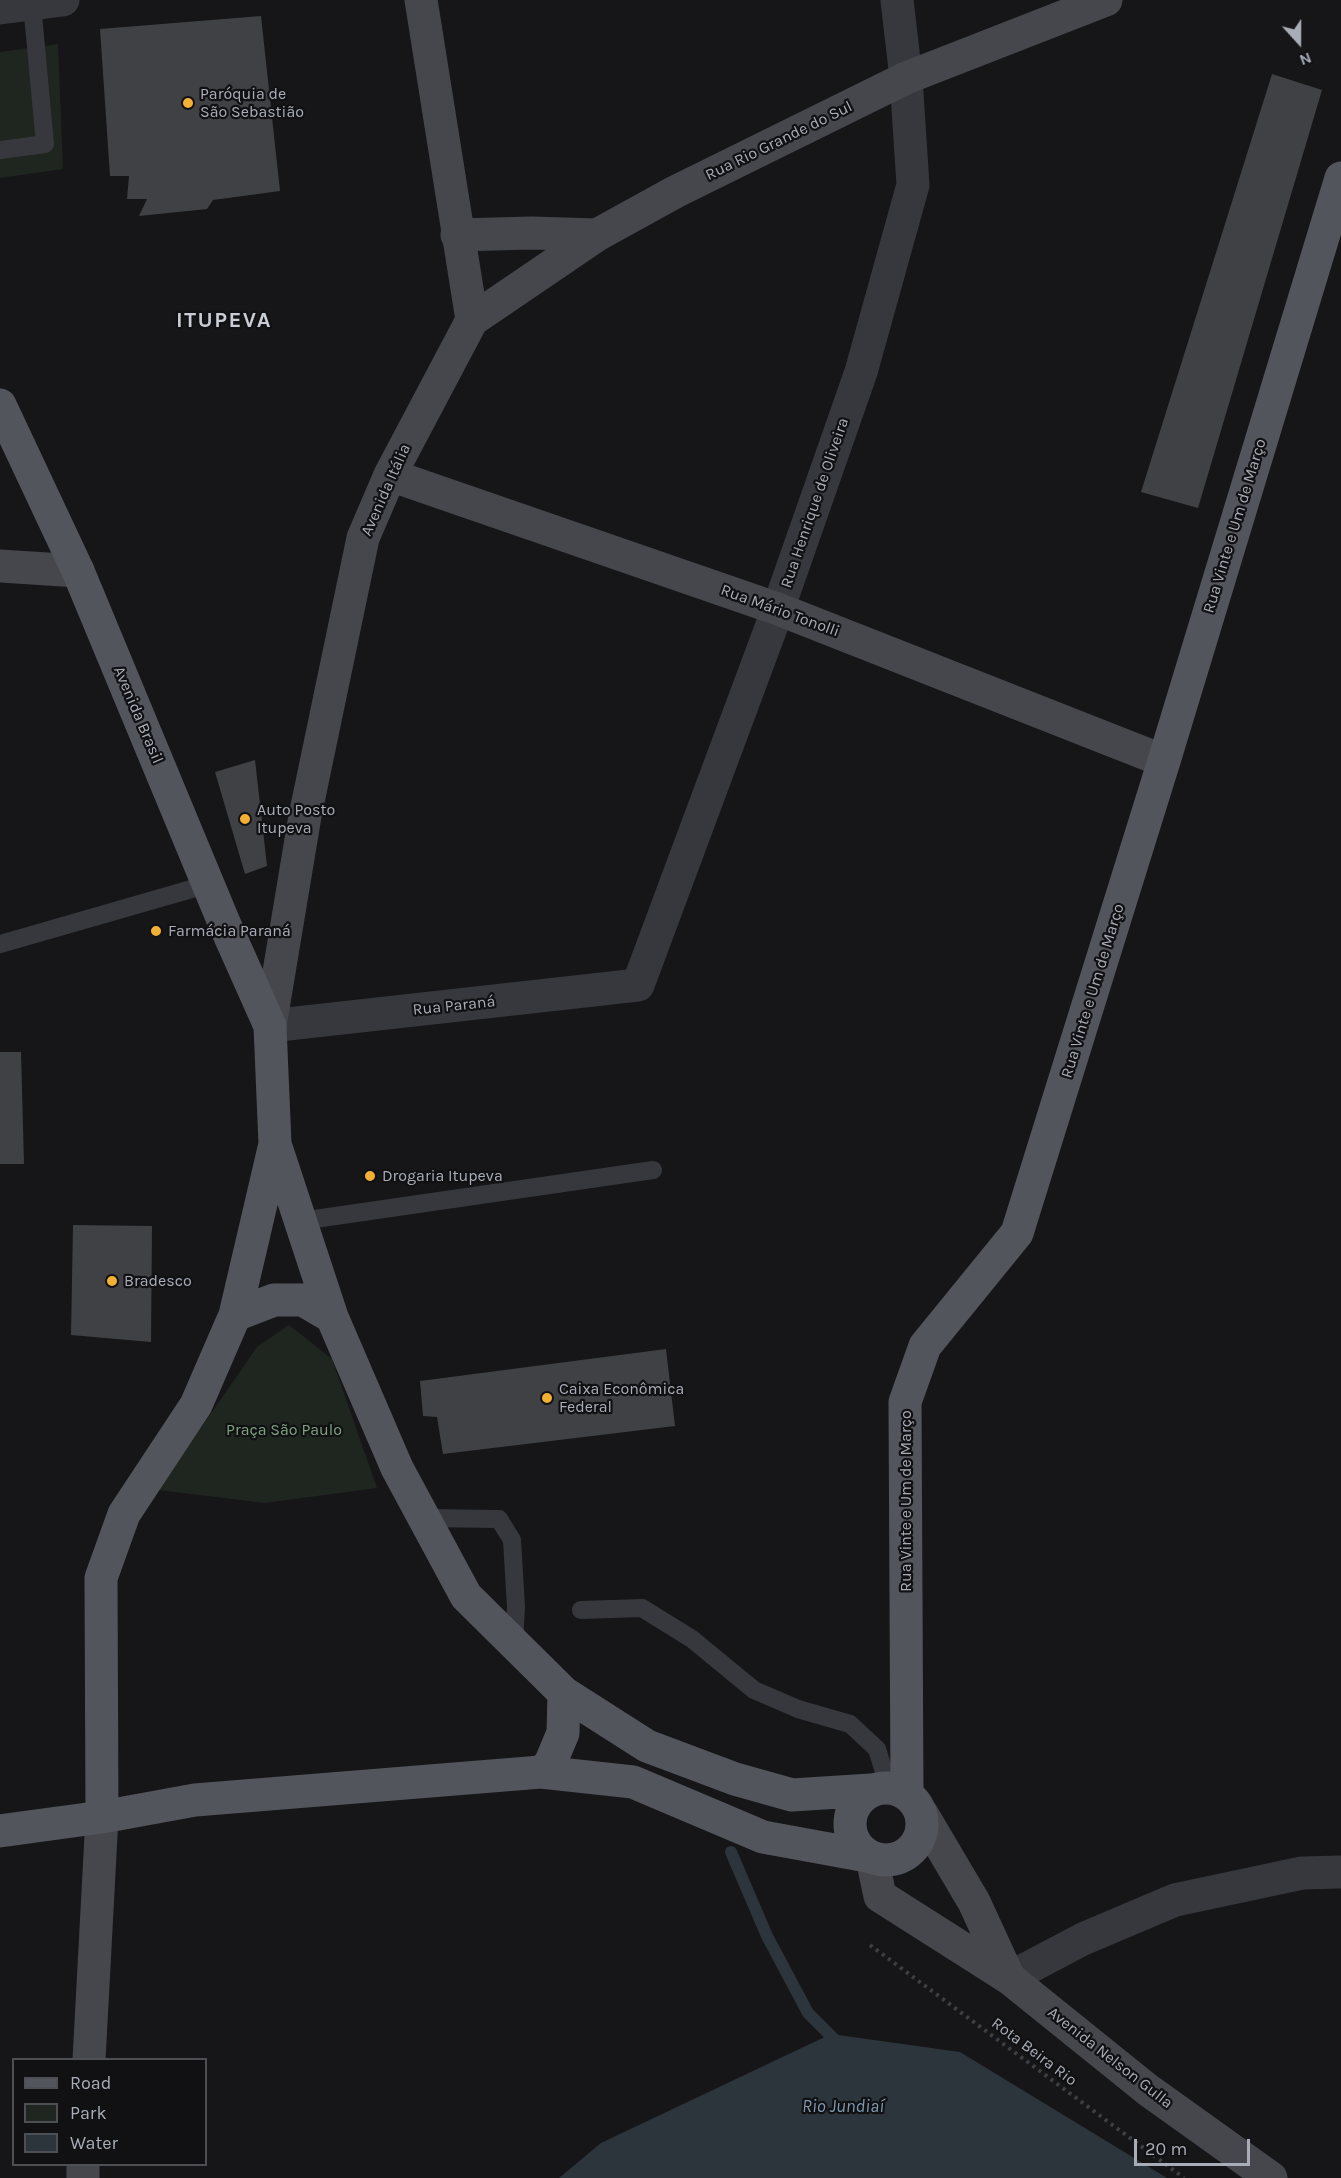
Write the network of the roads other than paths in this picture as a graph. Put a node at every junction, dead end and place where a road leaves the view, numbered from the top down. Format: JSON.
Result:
{"nodes":[{"id":1,"x":421,"y":0,"type":"edge"},
{"id":2,"x":897,"y":0,"type":"edge"},
{"id":3,"x":1106,"y":0,"type":"edge"},
{"id":4,"x":31,"y":4,"type":"edge"},
{"id":5,"x":1070,"y":7,"type":"edge"},
{"id":6,"x":906,"y":78,"type":"junction"},
{"id":7,"x":0,"y":150,"type":"edge"},
{"id":8,"x":1341,"y":178,"type":"edge"},
{"id":9,"x":458,"y":235,"type":"junction"},
{"id":10,"x":597,"y":235,"type":"junction"},
{"id":11,"x":472,"y":320,"type":"junction"},
{"id":12,"x":0,"y":405,"type":"edge"},
{"id":13,"x":390,"y":475,"type":"junction"},
{"id":14,"x":0,"y":566,"type":"edge"},
{"id":15,"x":78,"y":571,"type":"junction"},
{"id":16,"x":778,"y":609,"type":"junction"},
{"id":17,"x":1164,"y":761,"type":"junction"},
{"id":18,"x":209,"y":884,"type":"junction"},
{"id":19,"x":0,"y":944,"type":"edge"},
{"id":20,"x":638,"y":985,"type":"joint"},
{"id":21,"x":270,"y":1026,"type":"junction"},
{"id":22,"x":275,"y":1144,"type":"junction"},
{"id":23,"x":653,"y":1170,"type":"dead end"},
{"id":24,"x":301,"y":1221,"type":"junction"},
{"id":25,"x":235,"y":1315,"type":"junction"},
{"id":26,"x":332,"y":1317,"type":"junction"},
{"id":27,"x":424,"y":1518,"type":"junction"},
{"id":28,"x":581,"y":1610,"type":"dead end"},
{"id":29,"x":514,"y":1643,"type":"junction"},
{"id":30,"x":564,"y":1693,"type":"junction"},
{"id":31,"x":541,"y":1772,"type":"junction"},
{"id":32,"x":897,"y":1796,"type":"junction"},
{"id":33,"x":102,"y":1817,"type":"junction"},
{"id":34,"x":0,"y":1831,"type":"edge"},
{"id":35,"x":870,"y":1857,"type":"junction"},
{"id":36,"x":1341,"y":1872,"type":"edge"},
{"id":37,"x":1010,"y":1978,"type":"junction"},
{"id":38,"x":89,"y":2058,"type":"edge"},
{"id":39,"x":1271,"y":2178,"type":"edge"}],
"edges":[{"from":1,"to":9,"type":"main road"},
{"from":2,"to":6,"type":"street","name":"Rua Henrique de Oliveira"},
{"from":3,"to":5,"type":"main road","name":"Rua Rio Grande do Sul"},
{"from":4,"to":7,"type":"lane"},
{"from":5,"to":6,"type":"main road","name":"Rua Rio Grande do Sul"},
{"from":6,"to":10,"type":"main road","name":"Rua Rio Grande do Sul"},
{"from":6,"to":16,"type":"street","name":"Rua Henrique de Oliveira"},
{"from":8,"to":17,"type":"main road","name":"Rua Vinte e Um de Março"},
{"from":9,"to":10,"type":"main road"},
{"from":9,"to":11,"type":"main road"},
{"from":10,"to":11,"type":"main road","name":"Rua Rio Grande do Sul"},
{"from":11,"to":13,"type":"main road","name":"Avenida Itália"},
{"from":12,"to":15,"type":"main road","name":"Avenida Brasil"},
{"from":13,"to":16,"type":"main road","name":"Rua Mário Tonolli"},
{"from":13,"to":21,"type":"main road","name":"Avenida Itália"},
{"from":14,"to":15,"type":"main road"},
{"from":15,"to":18,"type":"main road","name":"Avenida Brasil"},
{"from":16,"to":17,"type":"main road","name":"Rua Mário Tonolli"},
{"from":16,"to":20,"type":"street","name":"Rua Henrique de Oliveira"},
{"from":17,"to":32,"type":"main road","name":"Rua Vinte e Um de Março"},
{"from":18,"to":19,"type":"lane"},
{"from":18,"to":21,"type":"main road","name":"Avenida Brasil"},
{"from":20,"to":21,"type":"street","name":"Rua Paraná"},
{"from":21,"to":22,"type":"main road"},
{"from":22,"to":24,"type":"main road"},
{"from":22,"to":25,"type":"main road"},
{"from":23,"to":24,"type":"lane"},
{"from":24,"to":26,"type":"main road"},
{"from":25,"to":26,"type":"main road"},
{"from":25,"to":33,"type":"main road"},
{"from":26,"to":27,"type":"main road"},
{"from":27,"to":29,"type":"main road"},
{"from":27,"to":29,"type":"lane"},
{"from":28,"to":32,"type":"lane"},
{"from":29,"to":30,"type":"main road"},
{"from":30,"to":31,"type":"main road"},
{"from":30,"to":32,"type":"main road"},
{"from":31,"to":33,"type":"main road"},
{"from":31,"to":35,"type":"main road"},
{"from":32,"to":35,"type":"main road"},
{"from":32,"to":35,"type":"main road"},
{"from":32,"to":37,"type":"main road"},
{"from":33,"to":34,"type":"main road"},
{"from":33,"to":38,"type":"main road"},
{"from":35,"to":37,"type":"main road","name":"Avenida Nelson Gulla"},
{"from":36,"to":37,"type":"street"},
{"from":37,"to":39,"type":"main road","name":"Avenida Nelson Gulla"}]}
